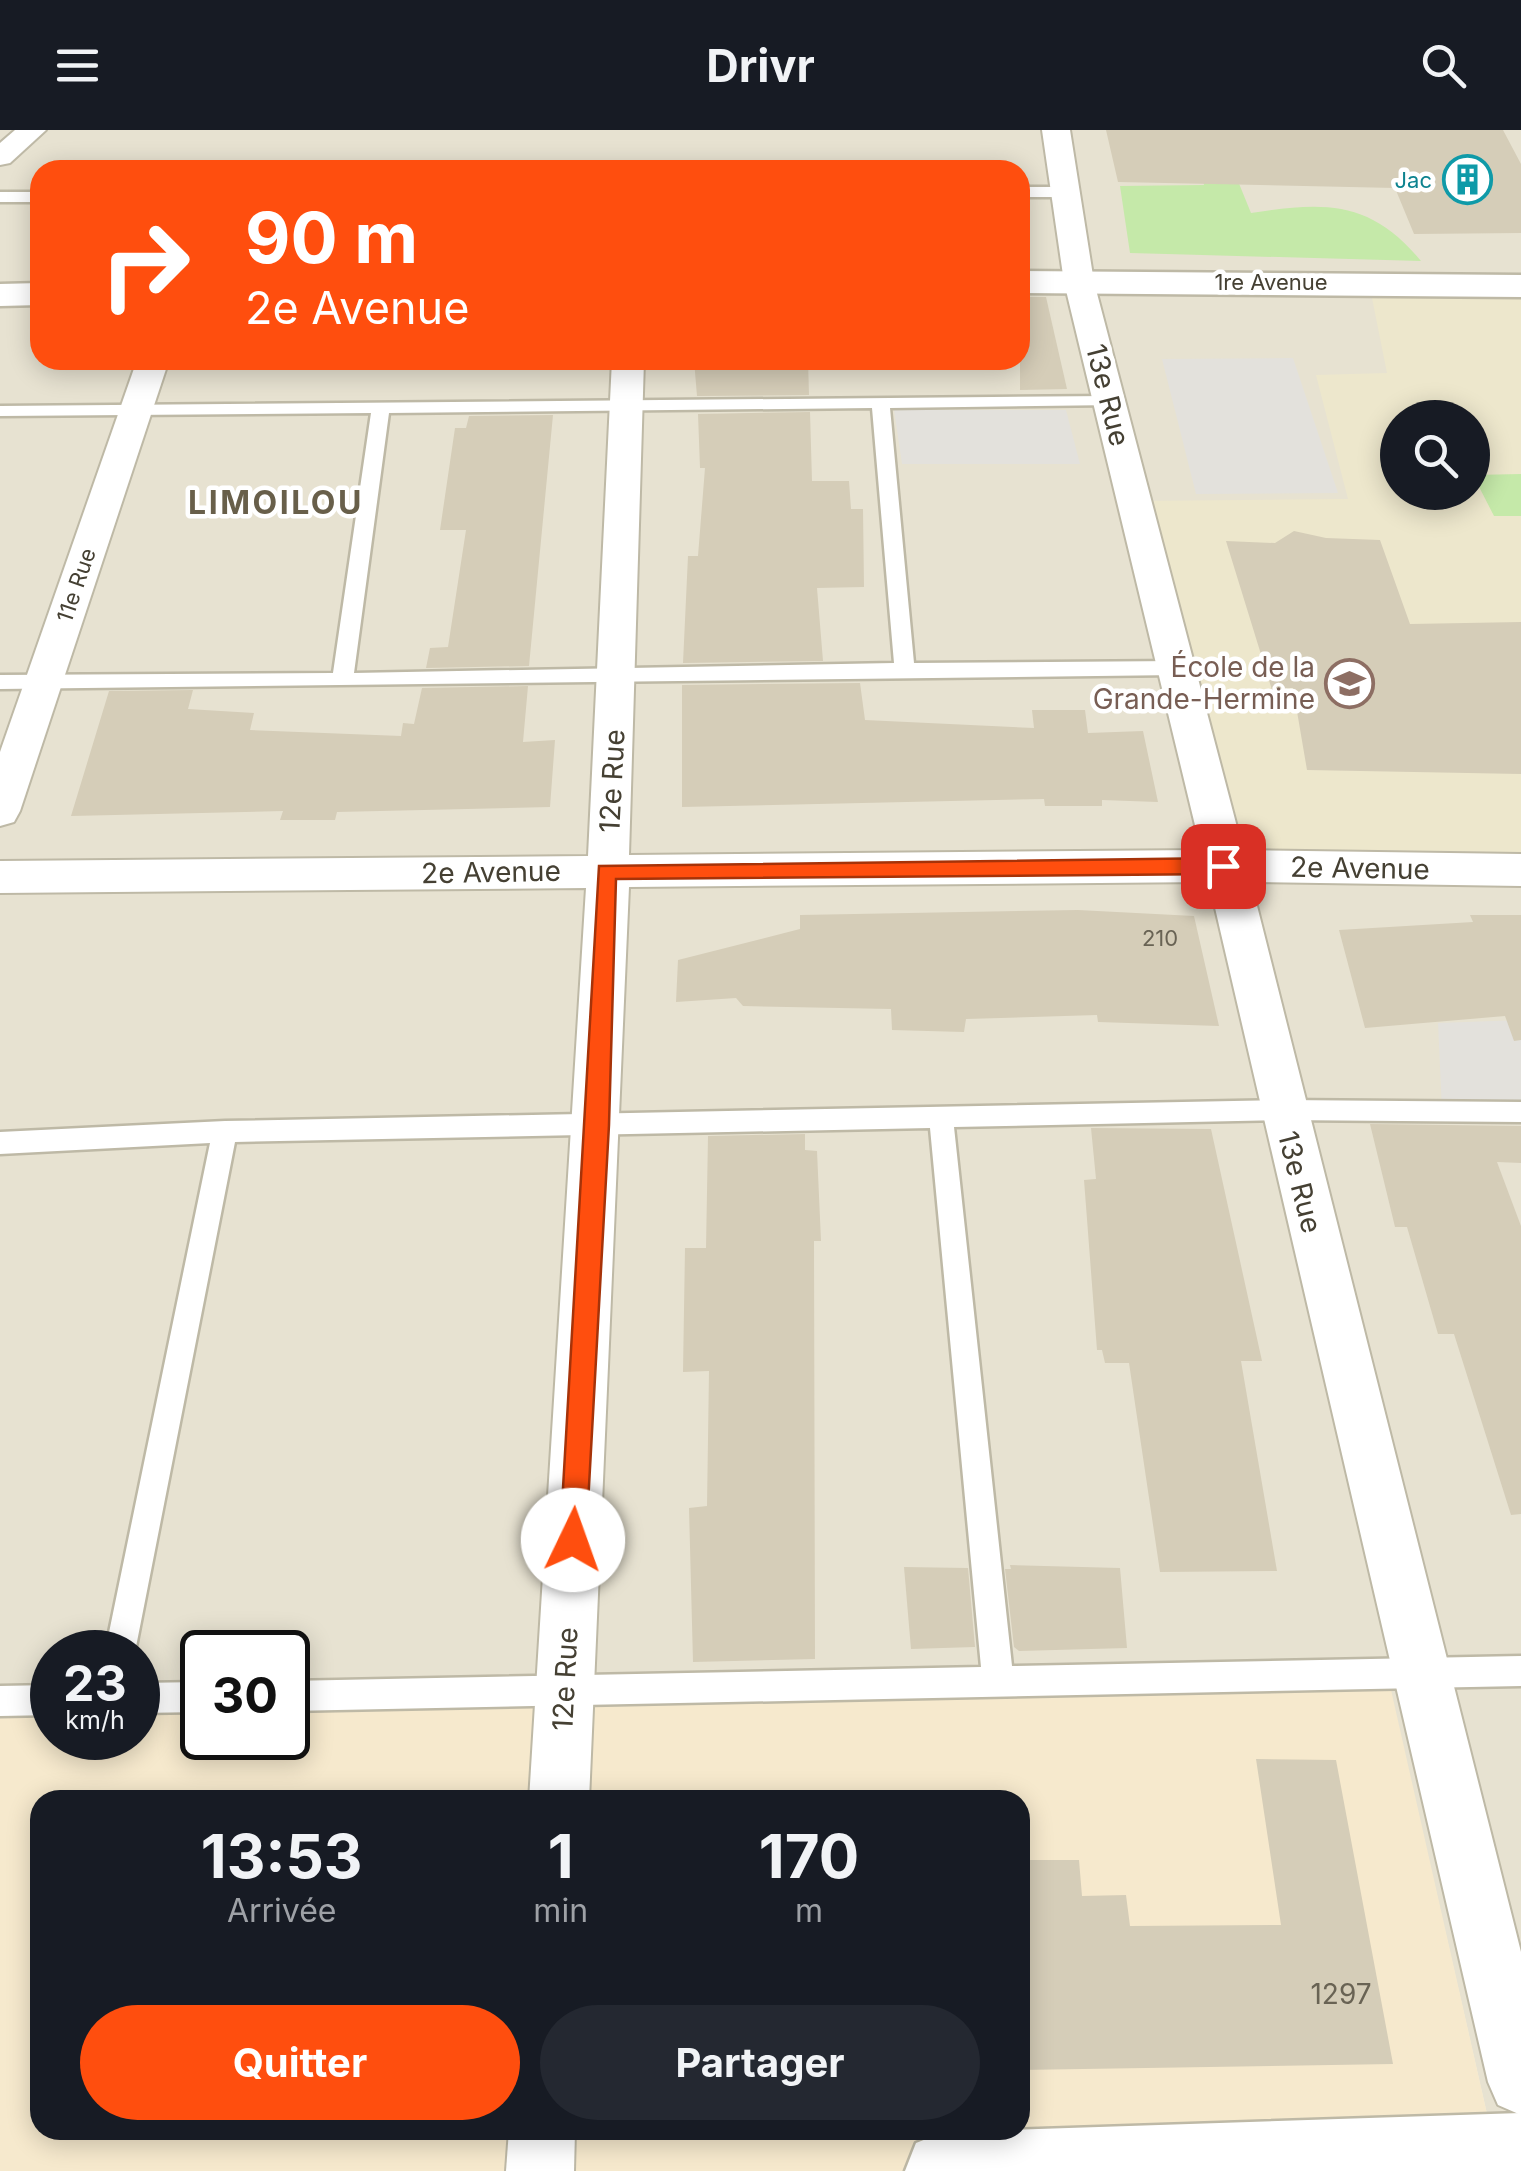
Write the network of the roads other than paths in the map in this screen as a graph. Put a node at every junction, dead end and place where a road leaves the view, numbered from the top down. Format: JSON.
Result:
{"nodes":[{"id":1,"x":32,"y":130,"type":"edge"},
{"id":2,"x":1056,"y":130,"type":"edge"},
{"id":3,"x":0,"y":157,"type":"edge"},
{"id":4,"x":1030,"y":192,"type":"edge"},
{"id":5,"x":1062,"y":192,"type":"junction"},
{"id":6,"x":0,"y":197,"type":"edge"},
{"id":7,"x":30,"y":197,"type":"edge"},
{"id":8,"x":1030,"y":282,"type":"edge"},
{"id":9,"x":1079,"y":282,"type":"junction"},
{"id":10,"x":1521,"y":286,"type":"edge"},
{"id":11,"x":30,"y":294,"type":"edge"},
{"id":12,"x":0,"y":295,"type":"edge"},
{"id":13,"x":150,"y":370,"type":"edge"},
{"id":14,"x":628,"y":370,"type":"edge"},
{"id":15,"x":1110,"y":401,"type":"junction"},
{"id":16,"x":381,"y":406,"type":"junction"},
{"id":17,"x":626,"y":406,"type":"junction"},
{"id":18,"x":881,"y":406,"type":"junction"},
{"id":19,"x":137,"y":410,"type":"junction"},
{"id":20,"x":0,"y":411,"type":"edge"},
{"id":21,"x":904,"y":667,"type":"junction"},
{"id":22,"x":1178,"y":668,"type":"junction"},
{"id":23,"x":343,"y":677,"type":"junction"},
{"id":24,"x":618,"y":678,"type":"junction"},
{"id":25,"x":0,"y":682,"type":"edge"},
{"id":26,"x":42,"y":682,"type":"junction"},
{"id":27,"x":0,"y":810,"type":"edge"},
{"id":28,"x":1223,"y":866,"type":"junction"},
{"id":29,"x":1521,"y":870,"type":"edge"},
{"id":30,"x":606,"y":871,"type":"junction"},
{"id":31,"x":0,"y":878,"type":"edge"},
{"id":32,"x":1282,"y":1110,"type":"junction"},
{"id":33,"x":1521,"y":1112,"type":"edge"},
{"id":34,"x":941,"y":1118,"type":"junction"},
{"id":35,"x":598,"y":1125,"type":"junction"},
{"id":36,"x":225,"y":1132,"type":"junction"},
{"id":37,"x":0,"y":1142,"type":"edge"},
{"id":38,"x":124,"y":1630,"type":"edge"},
{"id":39,"x":1521,"y":1671,"type":"edge"},
{"id":40,"x":1419,"y":1674,"type":"junction"},
{"id":41,"x":998,"y":1681,"type":"junction"},
{"id":42,"x":564,"y":1690,"type":"junction"},
{"id":43,"x":310,"y":1696,"type":"edge"},
{"id":44,"x":30,"y":1700,"type":"edge"},
{"id":45,"x":0,"y":1701,"type":"edge"},
{"id":46,"x":559,"y":1790,"type":"edge"},
{"id":47,"x":1521,"y":2082,"type":"edge"},
{"id":48,"x":542,"y":2140,"type":"edge"},
{"id":49,"x":1521,"y":2152,"type":"edge"},
{"id":50,"x":540,"y":2171,"type":"edge"},
{"id":51,"x":944,"y":2171,"type":"edge"}],
"edges":[{"from":1,"to":3,"type":"street"},
{"from":2,"to":5,"type":"street","name":"13e Rue"},
{"from":4,"to":5,"type":"lane"},
{"from":5,"to":9,"type":"street","name":"13e Rue"},
{"from":6,"to":7,"type":"lane"},
{"from":8,"to":9,"type":"street","name":"1re Avenue"},
{"from":9,"to":10,"type":"street","name":"1re Avenue"},
{"from":9,"to":15,"type":"street","name":"13e Rue"},
{"from":11,"to":12,"type":"street"},
{"from":13,"to":19,"type":"street","name":"11e Rue"},
{"from":14,"to":17,"type":"street","name":"12e Rue"},
{"from":15,"to":18,"type":"lane"},
{"from":15,"to":22,"type":"street","name":"13e Rue"},
{"from":16,"to":17,"type":"lane"},
{"from":16,"to":19,"type":"lane"},
{"from":16,"to":23,"type":"lane"},
{"from":17,"to":18,"type":"lane"},
{"from":17,"to":24,"type":"street","name":"12e Rue"},
{"from":18,"to":21,"type":"lane"},
{"from":19,"to":20,"type":"lane"},
{"from":19,"to":26,"type":"street","name":"11e Rue"},
{"from":21,"to":22,"type":"lane"},
{"from":21,"to":24,"type":"lane"},
{"from":22,"to":28,"type":"street","name":"13e Rue"},
{"from":23,"to":24,"type":"lane"},
{"from":23,"to":26,"type":"lane"},
{"from":24,"to":30,"type":"street","name":"12e Rue"},
{"from":25,"to":26,"type":"lane"},
{"from":26,"to":27,"type":"street","name":"11e Rue"},
{"from":28,"to":29,"type":"street","name":"2e Avenue"},
{"from":28,"to":30,"type":"street","name":"2e Avenue"},
{"from":28,"to":32,"type":"street","name":"13e Rue"},
{"from":30,"to":31,"type":"street","name":"2e Avenue"},
{"from":30,"to":35,"type":"street","name":"12e Rue"},
{"from":32,"to":33,"type":"lane"},
{"from":32,"to":34,"type":"lane"},
{"from":32,"to":40,"type":"street","name":"13e Rue"},
{"from":34,"to":35,"type":"lane"},
{"from":34,"to":41,"type":"lane"},
{"from":35,"to":36,"type":"lane"},
{"from":35,"to":42,"type":"street","name":"12e Rue"},
{"from":36,"to":37,"type":"lane"},
{"from":36,"to":38,"type":"lane"},
{"from":39,"to":40,"type":"lane"},
{"from":40,"to":41,"type":"lane"},
{"from":40,"to":47,"type":"street","name":"13e Rue"},
{"from":41,"to":42,"type":"lane"},
{"from":42,"to":43,"type":"lane"},
{"from":42,"to":46,"type":"street","name":"12e Rue"},
{"from":44,"to":45,"type":"lane"},
{"from":48,"to":50,"type":"street"},
{"from":49,"to":51,"type":"street"}]}
